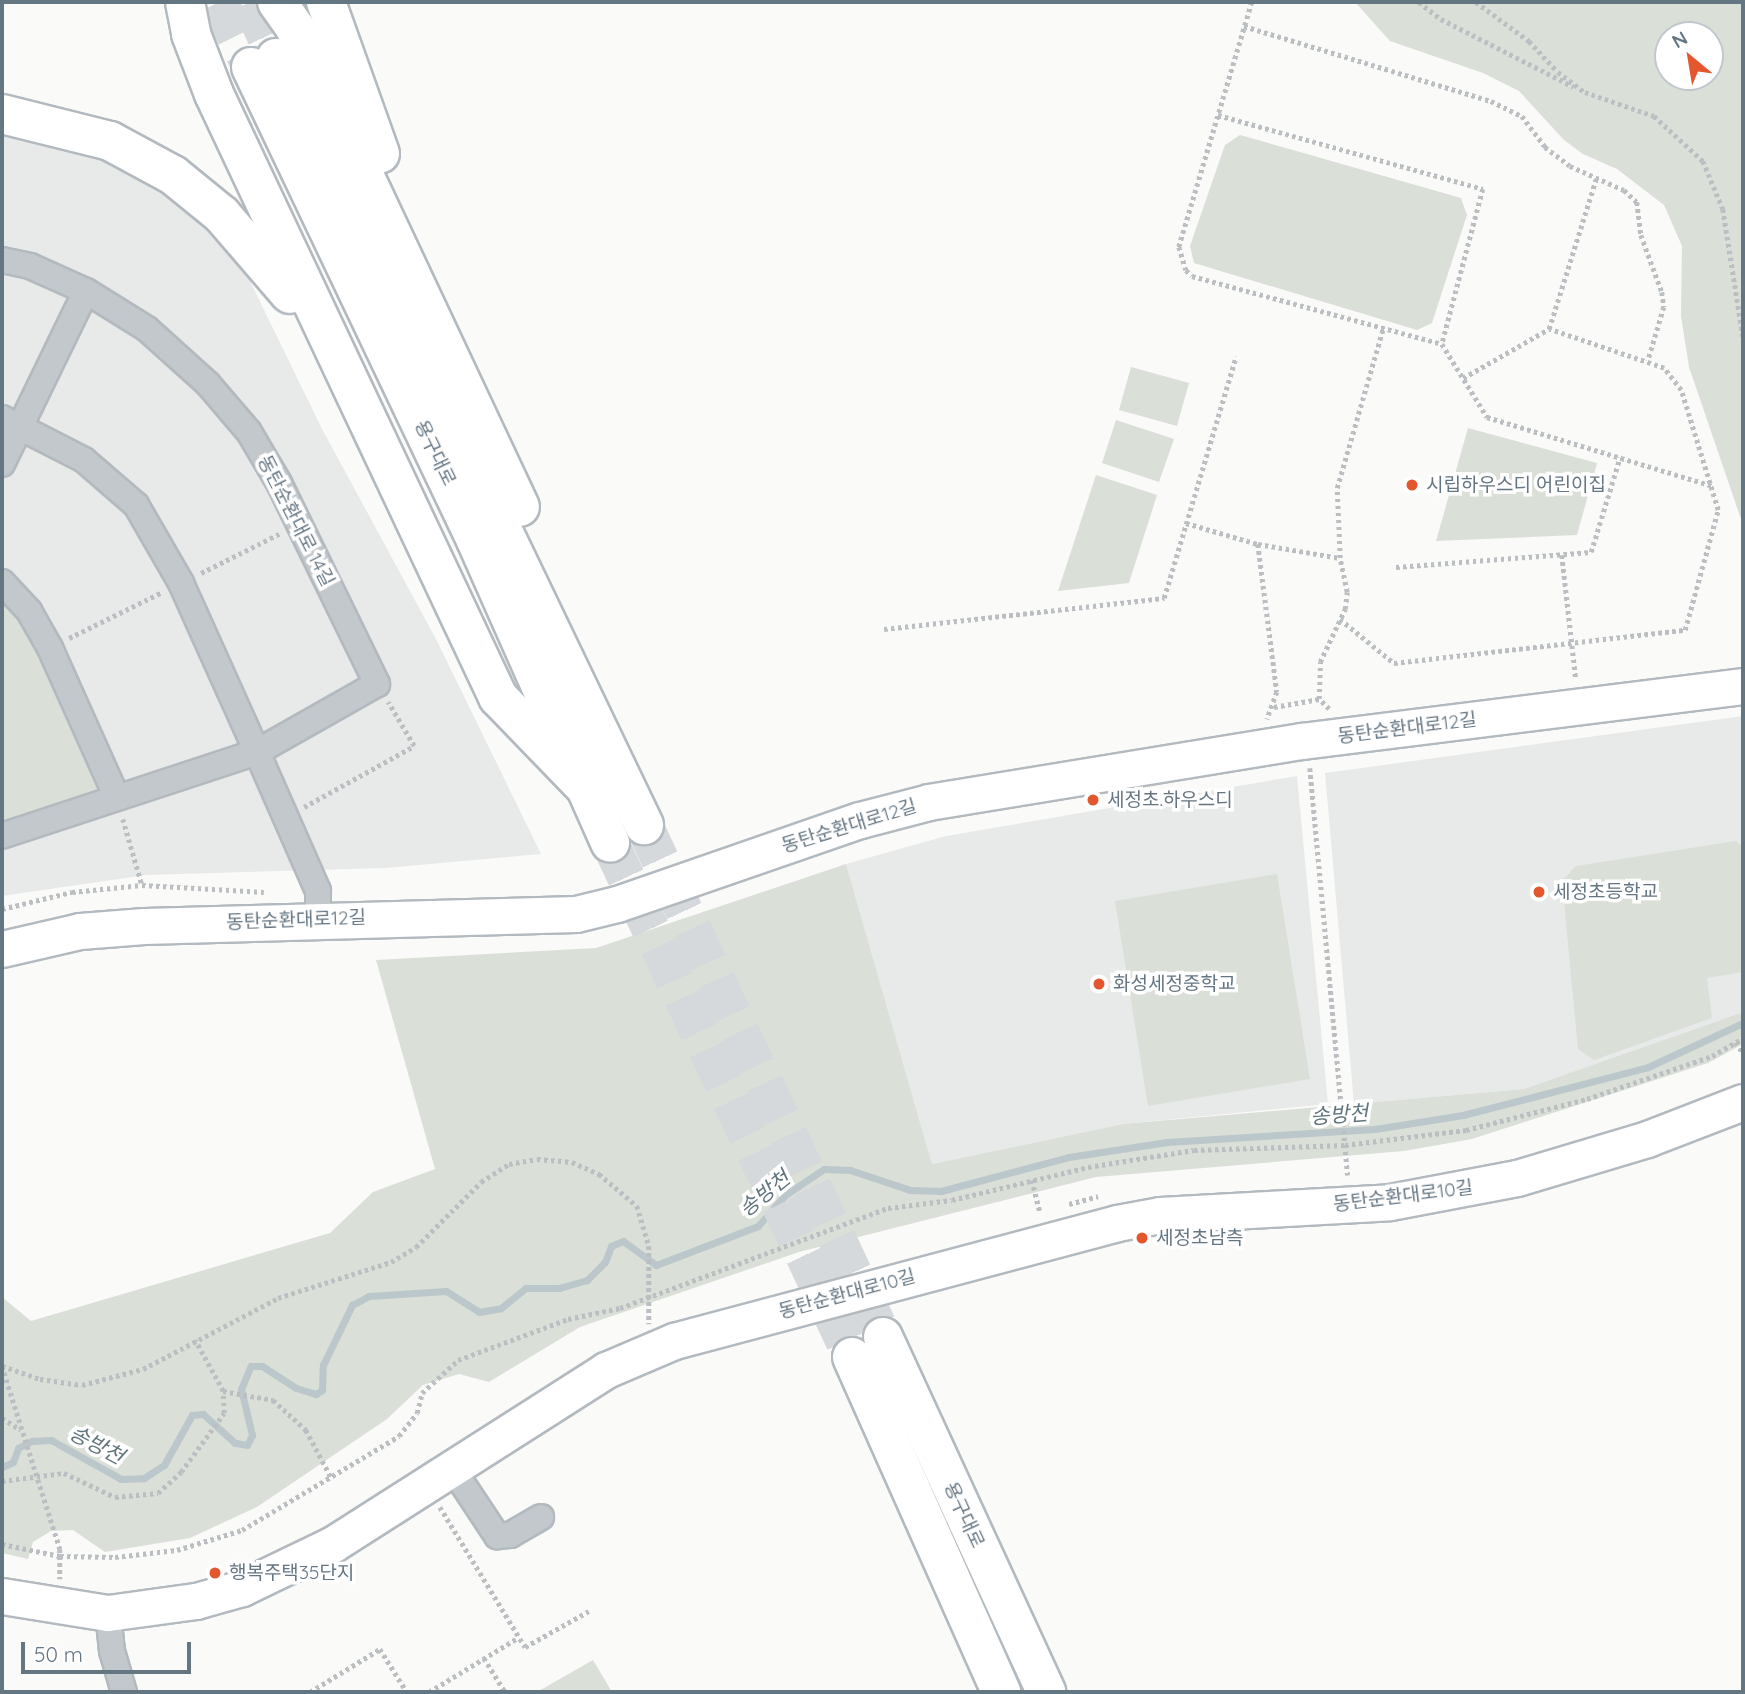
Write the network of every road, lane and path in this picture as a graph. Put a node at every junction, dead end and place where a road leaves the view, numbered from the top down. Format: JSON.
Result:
{"nodes":[{"id":1,"x":185,"y":2,"type":"edge"},
{"id":2,"x":277,"y":2,"type":"edge"},
{"id":3,"x":326,"y":2,"type":"edge"},
{"id":4,"x":1252,"y":2,"type":"edge"},
{"id":5,"x":1419,"y":2,"type":"edge"},
{"id":6,"x":1476,"y":2,"type":"edge"},
{"id":7,"x":1244,"y":26,"type":"junction"},
{"id":8,"x":1585,"y":92,"type":"junction"},
{"id":9,"x":2,"y":114,"type":"edge"},
{"id":10,"x":1218,"y":115,"type":"junction"},
{"id":11,"x":1596,"y":180,"type":"junction"},
{"id":12,"x":2,"y":260,"type":"edge"},
{"id":13,"x":86,"y":290,"type":"junction"},
{"id":14,"x":1383,"y":329,"type":"junction"},
{"id":15,"x":1549,"y":329,"type":"junction"},
{"id":16,"x":1743,"y":336,"type":"edge"},
{"id":17,"x":1442,"y":344,"type":"junction"},
{"id":18,"x":1236,"y":356,"type":"dead end"},
{"id":19,"x":1648,"y":361,"type":"dead end"},
{"id":20,"x":341,"y":367,"type":"junction"},
{"id":21,"x":1463,"y":378,"type":"junction"},
{"id":22,"x":477,"y":412,"type":"junction"},
{"id":23,"x":11,"y":421,"type":"edge"},
{"id":24,"x":1620,"y":457,"type":"junction"},
{"id":25,"x":2,"y":464,"type":"edge"},
{"id":26,"x":1712,"y":486,"type":"junction"},
{"id":27,"x":1186,"y":523,"type":"junction"},
{"id":28,"x":1258,"y":544,"type":"junction"},
{"id":29,"x":1562,"y":555,"type":"junction"},
{"id":30,"x":1339,"y":558,"type":"junction"},
{"id":31,"x":1396,"y":567,"type":"dead end"},
{"id":32,"x":2,"y":582,"type":"edge"},
{"id":33,"x":1340,"y":619,"type":"junction"},
{"id":34,"x":884,"y":629,"type":"dead end"},
{"id":35,"x":1572,"y":643,"type":"junction"},
{"id":36,"x":1576,"y":680,"type":"dead end"},
{"id":37,"x":377,"y":684,"type":"junction"},
{"id":38,"x":1743,"y":685,"type":"edge"},
{"id":39,"x":257,"y":752,"type":"junction"},
{"id":40,"x":1310,"y":768,"type":"dead end"},
{"id":41,"x":621,"y":777,"type":"junction"},
{"id":42,"x":585,"y":787,"type":"junction"},
{"id":43,"x":117,"y":798,"type":"junction"},
{"id":44,"x":285,"y":818,"type":"junction"},
{"id":45,"x":644,"y":825,"type":"tunnel mouth"},
{"id":46,"x":2,"y":836,"type":"edge"},
{"id":47,"x":610,"y":843,"type":"tunnel mouth"},
{"id":48,"x":142,"y":885,"type":"junction"},
{"id":49,"x":266,"y":892,"type":"dead end"},
{"id":50,"x":2,"y":909,"type":"edge"},
{"id":51,"x":318,"y":920,"type":"junction"},
{"id":52,"x":2,"y":949,"type":"edge"},
{"id":53,"x":1736,"y":1042,"type":"dead end"},
{"id":54,"x":1743,"y":1053,"type":"edge"},
{"id":55,"x":1743,"y":1102,"type":"edge"},
{"id":56,"x":1348,"y":1175,"type":"dead end"},
{"id":57,"x":1032,"y":1180,"type":"dead end"},
{"id":58,"x":1040,"y":1212,"type":"dead end"},
{"id":59,"x":636,"y":1331,"type":"dead end"},
{"id":60,"x":195,"y":1340,"type":"junction"},
{"id":61,"x":2,"y":1366,"type":"edge"},
{"id":62,"x":223,"y":1391,"type":"junction"},
{"id":63,"x":2,"y":1418,"type":"edge"},
{"id":64,"x":22,"y":1430,"type":"junction"},
{"id":65,"x":452,"y":1468,"type":"junction"},
{"id":66,"x":36,"y":1471,"type":"junction"},
{"id":67,"x":332,"y":1479,"type":"dead end"},
{"id":68,"x":2,"y":1481,"type":"edge"},
{"id":69,"x":439,"y":1506,"type":"dead end"},
{"id":70,"x":541,"y":1517,"type":"dead end"},
{"id":71,"x":2,"y":1544,"type":"edge"},
{"id":72,"x":60,"y":1556,"type":"junction"},
{"id":73,"x":48,"y":1578,"type":"dead end"},
{"id":74,"x":60,"y":1580,"type":"junction"},
{"id":75,"x":72,"y":1580,"type":"dead end"},
{"id":76,"x":2,"y":1596,"type":"edge"},
{"id":77,"x":589,"y":1611,"type":"dead end"},
{"id":78,"x":108,"y":1613,"type":"junction"},
{"id":79,"x":519,"y":1637,"type":"junction"},
{"id":80,"x":484,"y":1658,"type":"junction"},
{"id":81,"x":124,"y":1692,"type":"edge"},
{"id":82,"x":310,"y":1692,"type":"edge"},
{"id":83,"x":407,"y":1692,"type":"edge"},
{"id":84,"x":429,"y":1692,"type":"edge"},
{"id":85,"x":505,"y":1692,"type":"edge"},
{"id":86,"x":1001,"y":1692,"type":"edge"},
{"id":87,"x":1045,"y":1692,"type":"edge"}],
"edges":[{"from":1,"to":20,"type":"highway"},
{"from":2,"to":22,"type":"highway"},
{"from":3,"to":22,"type":"highway"},
{"from":4,"to":7,"type":"path"},
{"from":5,"to":8,"type":"path"},
{"from":6,"to":8,"type":"path"},
{"from":7,"to":10,"type":"path"},
{"from":7,"to":11,"type":"path"},
{"from":8,"to":16,"type":"path"},
{"from":9,"to":20,"type":"highway"},
{"from":10,"to":14,"type":"path"},
{"from":10,"to":17,"type":"path"},
{"from":11,"to":15,"type":"path"},
{"from":11,"to":19,"type":"path"},
{"from":12,"to":13,"type":"street","name":"동탄순환대로 14길"},
{"from":13,"to":23,"type":"street"},
{"from":13,"to":37,"type":"street","name":"동탄순환대로 14길"},
{"from":14,"to":17,"type":"path"},
{"from":14,"to":30,"type":"path"},
{"from":15,"to":21,"type":"path"},
{"from":15,"to":26,"type":"path"},
{"from":17,"to":21,"type":"path"},
{"from":18,"to":27,"type":"path"},
{"from":20,"to":42,"type":"highway"},
{"from":21,"to":24,"type":"path"},
{"from":22,"to":41,"type":"highway"},
{"from":23,"to":25,"type":"street"},
{"from":23,"to":39,"type":"street"},
{"from":24,"to":26,"type":"path"},
{"from":24,"to":29,"type":"path"},
{"from":26,"to":35,"type":"path"},
{"from":27,"to":28,"type":"path"},
{"from":27,"to":34,"type":"path"},
{"from":28,"to":30,"type":"path"},
{"from":28,"to":33,"type":"path"},
{"from":29,"to":31,"type":"path"},
{"from":29,"to":35,"type":"path"},
{"from":30,"to":33,"type":"path"},
{"from":32,"to":43,"type":"street"},
{"from":33,"to":35,"type":"path"},
{"from":35,"to":36,"type":"path"},
{"from":37,"to":39,"type":"street"},
{"from":37,"to":44,"type":"path"},
{"from":38,"to":51,"type":"street","name":"동탄순환대로12길"},
{"from":39,"to":43,"type":"street"},
{"from":39,"to":44,"type":"street"},
{"from":40,"to":56,"type":"path"},
{"from":41,"to":42,"type":"highway","name":"용구대로"},
{"from":41,"to":45,"type":"highway","name":"용구대로"},
{"from":42,"to":47,"type":"highway","name":"용구대로"},
{"from":43,"to":46,"type":"street"},
{"from":43,"to":48,"type":"path"},
{"from":44,"to":51,"type":"street"},
{"from":48,"to":49,"type":"path"},
{"from":48,"to":50,"type":"path"},
{"from":51,"to":52,"type":"street","name":"동탄순환대로12길"},
{"from":53,"to":54,"type":"path"},
{"from":55,"to":65,"type":"street","name":"동탄순환대로10길"},
{"from":57,"to":58,"type":"path"},
{"from":59,"to":60,"type":"path"},
{"from":60,"to":61,"type":"path"},
{"from":60,"to":62,"type":"path"},
{"from":61,"to":64,"type":"path"},
{"from":62,"to":66,"type":"path"},
{"from":62,"to":67,"type":"path"},
{"from":63,"to":64,"type":"path"},
{"from":64,"to":66,"type":"path"},
{"from":65,"to":70,"type":"street"},
{"from":65,"to":78,"type":"street","name":"동탄순환대로10길"},
{"from":66,"to":68,"type":"path"},
{"from":66,"to":72,"type":"path"},
{"from":69,"to":79,"type":"path"},
{"from":71,"to":72,"type":"path"},
{"from":72,"to":74,"type":"path"},
{"from":73,"to":74,"type":"path"},
{"from":74,"to":75,"type":"path"},
{"from":76,"to":78,"type":"street","name":"동탄순환대로10길"},
{"from":77,"to":79,"type":"path"},
{"from":78,"to":81,"type":"street"},
{"from":79,"to":80,"type":"path"},
{"from":80,"to":84,"type":"path"},
{"from":80,"to":85,"type":"path"},
{"from":82,"to":83,"type":"path"},
{"from":86,"to":87,"type":"highway","name":"용구대로"}]}
